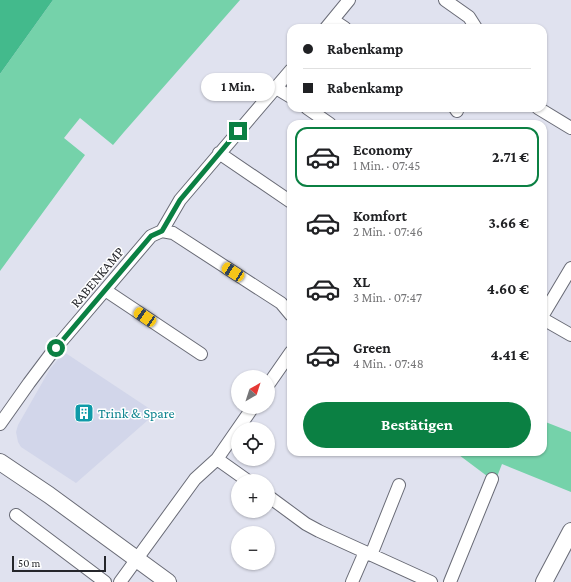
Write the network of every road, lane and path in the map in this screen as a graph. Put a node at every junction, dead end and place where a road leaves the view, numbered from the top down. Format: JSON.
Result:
{"nodes":[{"id":1,"x":349,"y":0,"type":"edge"},
{"id":2,"x":445,"y":0,"type":"edge"},
{"id":3,"x":330,"y":24,"type":"edge"},
{"id":4,"x":473,"y":24,"type":"edge"},
{"id":5,"x":287,"y":75,"type":"edge"},
{"id":6,"x":276,"y":88,"type":"junction"},
{"id":7,"x":287,"y":95,"type":"edge"},
{"id":8,"x":313,"y":112,"type":"edge"},
{"id":9,"x":545,"y":112,"type":"edge"},
{"id":10,"x":324,"y":120,"type":"edge"},
{"id":11,"x":571,"y":128,"type":"edge"},
{"id":12,"x":219,"y":153,"type":"junction"},
{"id":13,"x":287,"y":199,"type":"edge"},
{"id":14,"x":162,"y":231,"type":"junction"},
{"id":15,"x":571,"y":268,"type":"edge"},
{"id":16,"x":105,"y":290,"type":"junction"},
{"id":17,"x":547,"y":308,"type":"edge"},
{"id":18,"x":287,"y":310,"type":"edge"},
{"id":19,"x":547,"y":321,"type":"edge"},
{"id":20,"x":571,"y":335,"type":"edge"},
{"id":21,"x":202,"y":354,"type":"dead end"},
{"id":22,"x":287,"y":358,"type":"edge"},
{"id":23,"x":275,"y":375,"type":"edge"},
{"id":24,"x":248,"y":414,"type":"edge"},
{"id":25,"x":0,"y":424,"type":"edge"},
{"id":26,"x":217,"y":459,"type":"junction"},
{"id":27,"x":0,"y":462,"type":"edge"},
{"id":28,"x":238,"y":474,"type":"edge"},
{"id":29,"x":492,"y":479,"type":"dead end"},
{"id":30,"x":399,"y":486,"type":"dead end"},
{"id":31,"x":275,"y":501,"type":"edge"},
{"id":32,"x":16,"y":515,"type":"dead end"},
{"id":33,"x":571,"y":531,"type":"edge"},
{"id":34,"x":368,"y":554,"type":"junction"},
{"id":35,"x":136,"y":559,"type":"junction"},
{"id":36,"x":105,"y":582,"type":"edge"},
{"id":37,"x":120,"y":582,"type":"edge"},
{"id":38,"x":168,"y":582,"type":"edge"},
{"id":39,"x":352,"y":582,"type":"edge"},
{"id":40,"x":431,"y":582,"type":"edge"},
{"id":41,"x":450,"y":582,"type":"edge"},
{"id":42,"x":544,"y":582,"type":"edge"}],
"edges":[{"from":1,"to":3,"type":"street"},
{"from":2,"to":4,"type":"street"},
{"from":5,"to":6,"type":"street","name":"RABENKAMP"},
{"from":6,"to":7,"type":"street"},
{"from":6,"to":12,"type":"street","name":"RABENKAMP"},
{"from":8,"to":10,"type":"street"},
{"from":9,"to":11,"type":"street"},
{"from":12,"to":13,"type":"street"},
{"from":12,"to":14,"type":"street","name":"RABENKAMP"},
{"from":14,"to":16,"type":"street","name":"RABENKAMP"},
{"from":14,"to":18,"type":"street"},
{"from":15,"to":17,"type":"street"},
{"from":16,"to":21,"type":"street"},
{"from":16,"to":25,"type":"street","name":"RABENKAMP"},
{"from":19,"to":20,"type":"street"},
{"from":22,"to":23,"type":"street"},
{"from":24,"to":26,"type":"street"},
{"from":26,"to":28,"type":"street"},
{"from":26,"to":35,"type":"street"},
{"from":27,"to":35,"type":"main road"},
{"from":29,"to":41,"type":"street"},
{"from":30,"to":34,"type":"street"},
{"from":31,"to":34,"type":"street"},
{"from":32,"to":36,"type":"street"},
{"from":33,"to":42,"type":"main road"},
{"from":34,"to":39,"type":"street"},
{"from":34,"to":40,"type":"street"},
{"from":35,"to":37,"type":"street"},
{"from":35,"to":38,"type":"main road"}]}
